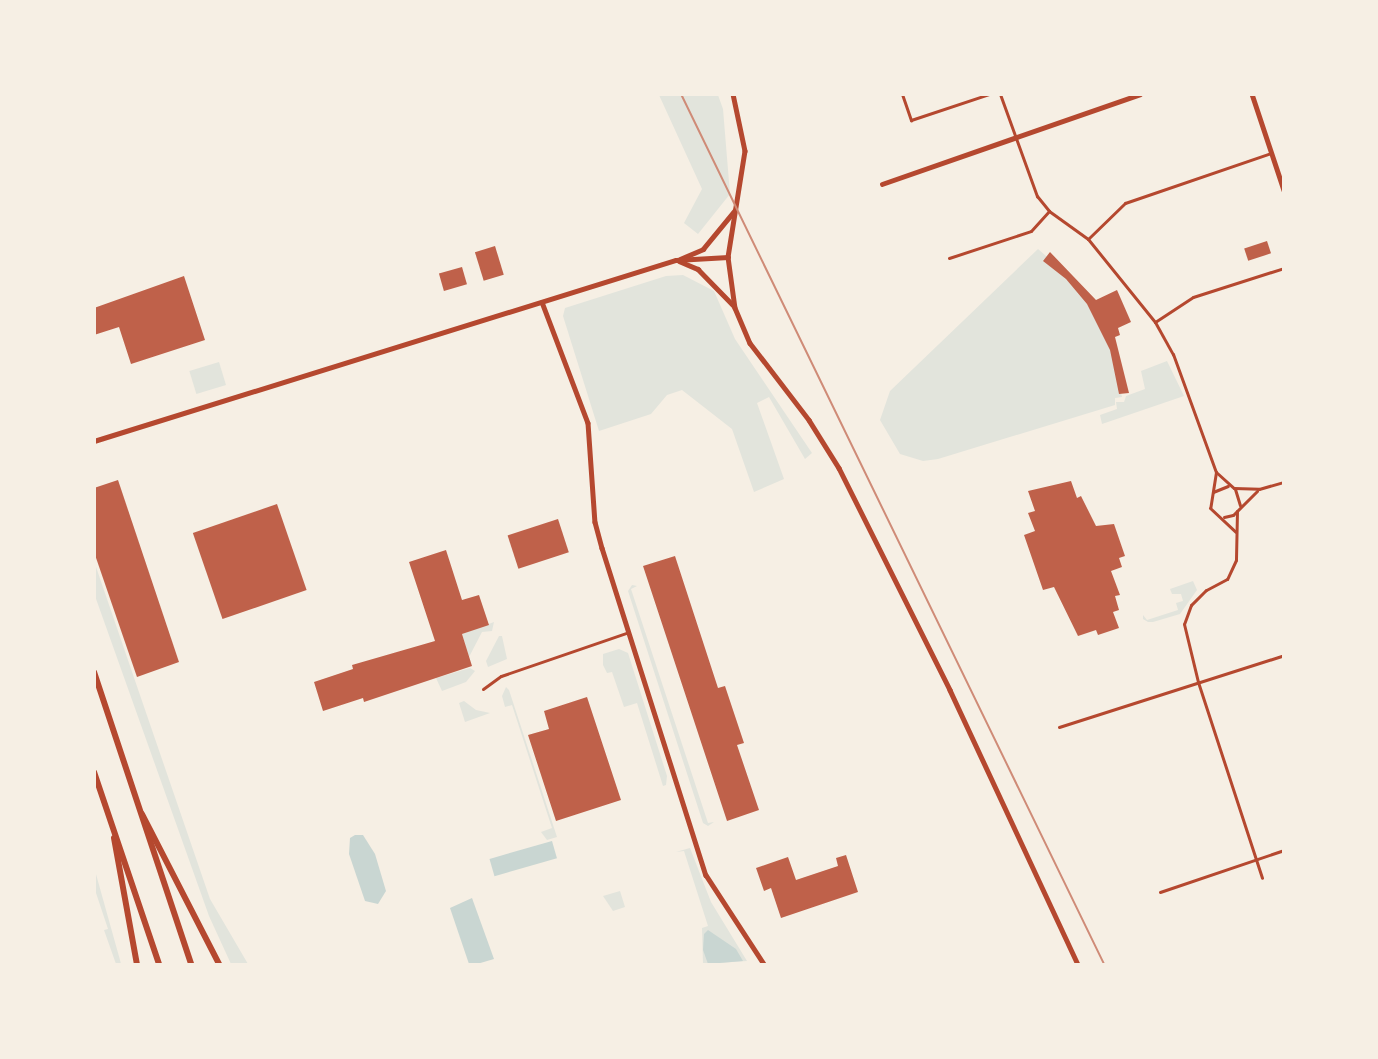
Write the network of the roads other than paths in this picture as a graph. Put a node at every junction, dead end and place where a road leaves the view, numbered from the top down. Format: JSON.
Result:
{"nodes":[{"id":1,"x":733,"y":94,"type":"edge"},
{"id":2,"x":903,"y":94,"type":"edge"},
{"id":3,"x":988,"y":94,"type":"edge"},
{"id":4,"x":1000,"y":94,"type":"edge"},
{"id":5,"x":1140,"y":94,"type":"edge"},
{"id":6,"x":1252,"y":94,"type":"edge"},
{"id":7,"x":1015,"y":136,"type":"junction"},
{"id":8,"x":1271,"y":153,"type":"junction"},
{"id":9,"x":882,"y":184,"type":"dead end"},
{"id":10,"x":1284,"y":190,"type":"edge"},
{"id":11,"x":736,"y":208,"type":"junction"},
{"id":12,"x":1049,"y":211,"type":"junction"},
{"id":13,"x":1088,"y":239,"type":"junction"},
{"id":14,"x":728,"y":257,"type":"junction"},
{"id":15,"x":949,"y":258,"type":"dead end"},
{"id":16,"x":676,"y":260,"type":"junction"},
{"id":17,"x":1284,"y":268,"type":"edge"},
{"id":18,"x":542,"y":302,"type":"junction"},
{"id":19,"x":735,"y":308,"type":"junction"},
{"id":20,"x":1155,"y":322,"type":"junction"},
{"id":21,"x":94,"y":441,"type":"edge"},
{"id":22,"x":1216,"y":472,"type":"junction"},
{"id":23,"x":1284,"y":482,"type":"edge"},
{"id":24,"x":1230,"y":486,"type":"junction"},
{"id":25,"x":1234,"y":488,"type":"junction"},
{"id":26,"x":1258,"y":489,"type":"junction"},
{"id":27,"x":1210,"y":497,"type":"junction"},
{"id":28,"x":1240,"y":507,"type":"junction"},
{"id":29,"x":1237,"y":511,"type":"junction"},
{"id":30,"x":1223,"y":517,"type":"junction"},
{"id":31,"x":1236,"y":532,"type":"junction"},
{"id":32,"x":630,"y":632,"type":"junction"},
{"id":33,"x":1284,"y":655,"type":"edge"},
{"id":34,"x":94,"y":672,"type":"edge"},
{"id":35,"x":1198,"y":682,"type":"junction"},
{"id":36,"x":483,"y":689,"type":"dead end"},
{"id":37,"x":1059,"y":727,"type":"dead end"},
{"id":38,"x":94,"y":772,"type":"edge"},
{"id":39,"x":132,"y":795,"type":"junction"},
{"id":40,"x":110,"y":817,"type":"junction"},
{"id":41,"x":1284,"y":850,"type":"edge"},
{"id":42,"x":1256,"y":859,"type":"junction"},
{"id":43,"x":1262,"y":878,"type":"dead end"},
{"id":44,"x":1160,"y":892,"type":"dead end"},
{"id":45,"x":137,"y":964,"type":"edge"},
{"id":46,"x":159,"y":964,"type":"edge"},
{"id":47,"x":190,"y":964,"type":"edge"},
{"id":48,"x":219,"y":964,"type":"edge"},
{"id":49,"x":764,"y":964,"type":"edge"},
{"id":50,"x":1078,"y":964,"type":"edge"}],
"edges":[{"from":1,"to":11,"type":"main road"},
{"from":2,"to":3,"type":"street"},
{"from":4,"to":7,"type":"street"},
{"from":5,"to":7,"type":"main road"},
{"from":6,"to":8,"type":"main road"},
{"from":7,"to":9,"type":"main road"},
{"from":7,"to":12,"type":"street"},
{"from":8,"to":10,"type":"main road"},
{"from":8,"to":13,"type":"street"},
{"from":11,"to":14,"type":"main road"},
{"from":11,"to":16,"type":"main road"},
{"from":12,"to":13,"type":"street"},
{"from":12,"to":15,"type":"street"},
{"from":13,"to":20,"type":"street"},
{"from":14,"to":16,"type":"main road"},
{"from":14,"to":19,"type":"main road"},
{"from":16,"to":18,"type":"main road"},
{"from":16,"to":19,"type":"main road"},
{"from":17,"to":20,"type":"street"},
{"from":18,"to":21,"type":"main road"},
{"from":18,"to":32,"type":"main road"},
{"from":19,"to":50,"type":"main road"},
{"from":20,"to":22,"type":"street"},
{"from":22,"to":24,"type":"street"},
{"from":22,"to":27,"type":"street"},
{"from":23,"to":26,"type":"street"},
{"from":24,"to":25,"type":"street"},
{"from":24,"to":27,"type":"street"},
{"from":25,"to":26,"type":"street"},
{"from":25,"to":28,"type":"street"},
{"from":26,"to":28,"type":"street"},
{"from":27,"to":30,"type":"street"},
{"from":28,"to":29,"type":"street"},
{"from":29,"to":30,"type":"street"},
{"from":29,"to":31,"type":"street"},
{"from":30,"to":31,"type":"street"},
{"from":31,"to":35,"type":"street"},
{"from":32,"to":36,"type":"street"},
{"from":32,"to":49,"type":"main road"},
{"from":33,"to":35,"type":"street"},
{"from":34,"to":39,"type":"highway"},
{"from":35,"to":37,"type":"street"},
{"from":35,"to":42,"type":"street"},
{"from":38,"to":40,"type":"highway"},
{"from":39,"to":47,"type":"highway"},
{"from":39,"to":48,"type":"highway"},
{"from":40,"to":45,"type":"highway"},
{"from":40,"to":46,"type":"highway"},
{"from":41,"to":42,"type":"street"},
{"from":42,"to":43,"type":"street"},
{"from":42,"to":44,"type":"street"}]}
